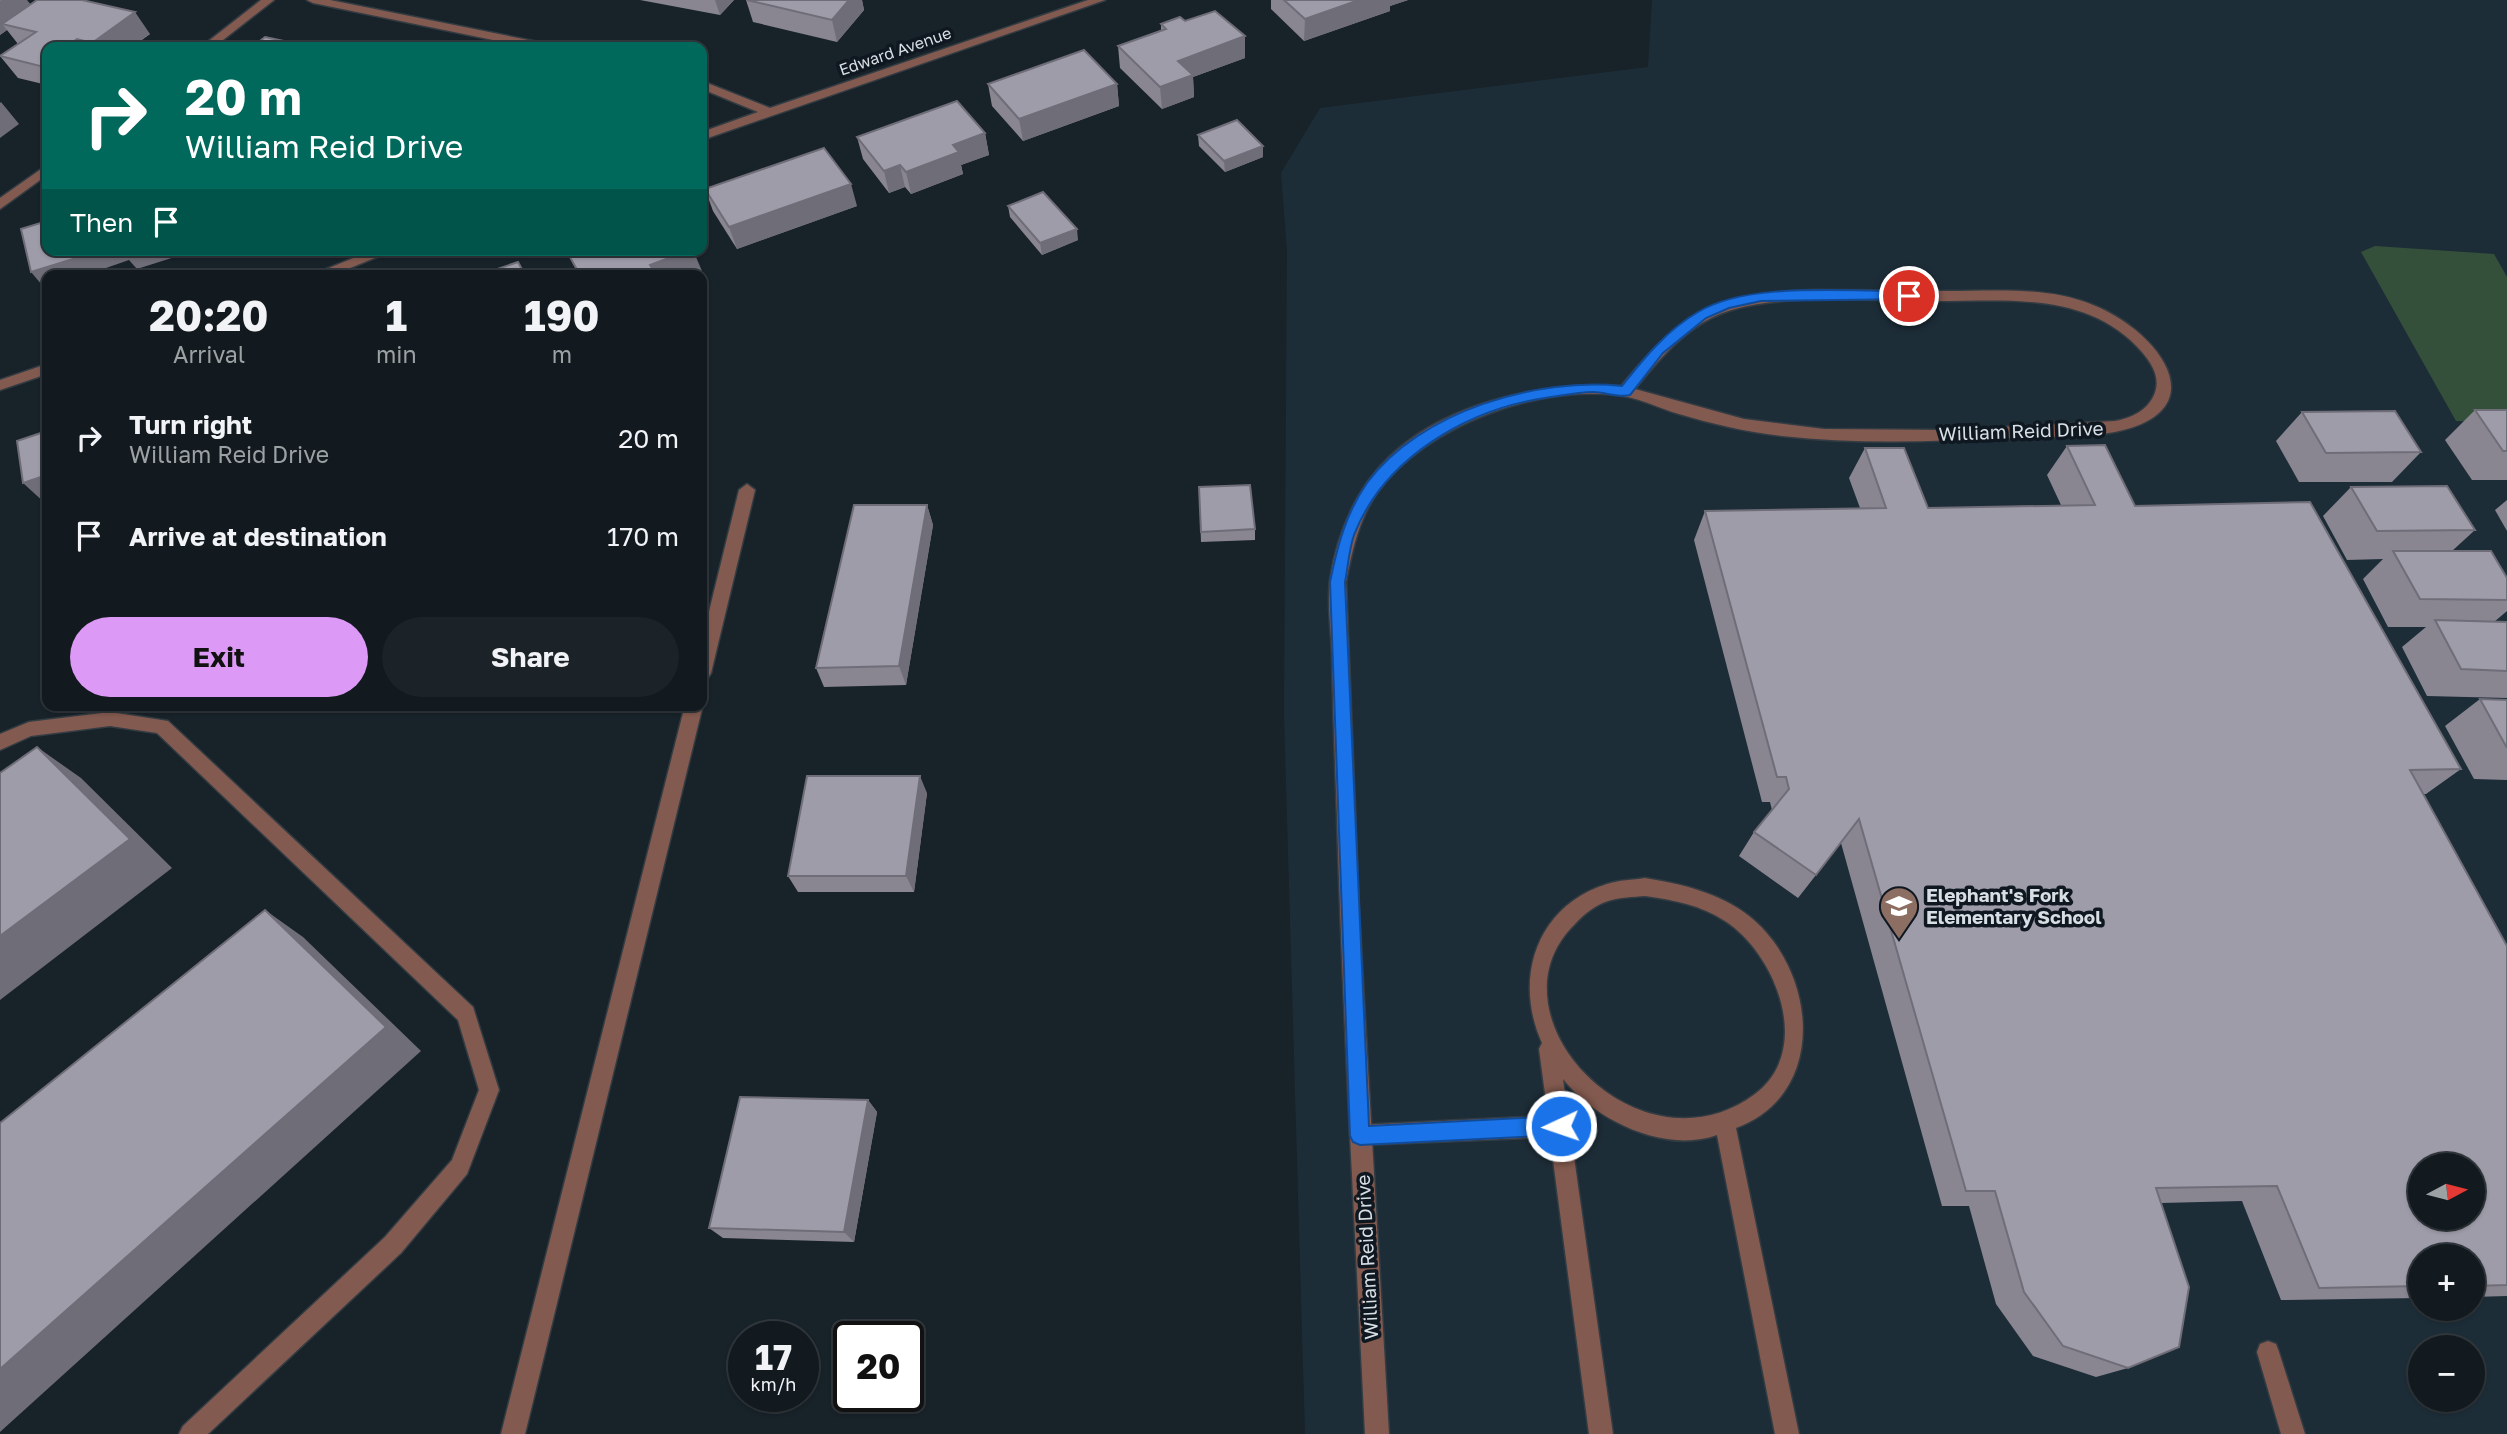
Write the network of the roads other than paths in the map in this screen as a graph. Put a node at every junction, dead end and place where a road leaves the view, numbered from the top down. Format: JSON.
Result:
{"nodes":[{"id":1,"x":268,"y":0,"type":"edge"},
{"id":2,"x":313,"y":0,"type":"edge"},
{"id":3,"x":1099,"y":0,"type":"edge"},
{"id":4,"x":213,"y":42,"type":"edge"},
{"id":5,"x":518,"y":42,"type":"edge"},
{"id":6,"x":707,"y":87,"type":"edge"},
{"id":7,"x":768,"y":113,"type":"junction"},
{"id":8,"x":707,"y":134,"type":"edge"},
{"id":9,"x":42,"y":173,"type":"edge"},
{"id":10,"x":0,"y":205,"type":"edge"},
{"id":11,"x":370,"y":256,"type":"edge"},
{"id":12,"x":332,"y":270,"type":"edge"},
{"id":13,"x":42,"y":371,"type":"edge"},
{"id":14,"x":0,"y":385,"type":"edge"},
{"id":15,"x":1625,"y":391,"type":"junction"},
{"id":16,"x":747,"y":490,"type":"dead end"},
{"id":17,"x":707,"y":653,"type":"edge"},
{"id":18,"x":693,"y":711,"type":"edge"},
{"id":19,"x":0,"y":742,"type":"edge"},
{"id":20,"x":1548,"y":1042,"type":"junction"},
{"id":21,"x":1726,"y":1125,"type":"junction"},
{"id":22,"x":1561,"y":1126,"type":"junction"},
{"id":23,"x":1360,"y":1136,"type":"junction"},
{"id":24,"x":2268,"y":1352,"type":"dead end"},
{"id":25,"x":191,"y":1434,"type":"edge"},
{"id":26,"x":513,"y":1434,"type":"edge"},
{"id":27,"x":1377,"y":1434,"type":"edge"},
{"id":28,"x":1601,"y":1434,"type":"edge"},
{"id":29,"x":1787,"y":1434,"type":"edge"},
{"id":30,"x":2293,"y":1434,"type":"edge"}],
"edges":[{"from":1,"to":4,"type":"street"},
{"from":2,"to":5,"type":"street"},
{"from":3,"to":7,"type":"street","name":"Edward Avenue"},
{"from":6,"to":7,"type":"street"},
{"from":7,"to":8,"type":"street","name":"Edward Avenue"},
{"from":9,"to":10,"type":"street"},
{"from":11,"to":12,"type":"street"},
{"from":13,"to":14,"type":"street"},
{"from":15,"to":15,"type":"street","name":"William Reid Drive"},
{"from":15,"to":23,"type":"street","name":"William Reid Drive"},
{"from":16,"to":17,"type":"street"},
{"from":18,"to":26,"type":"street"},
{"from":19,"to":25,"type":"street"},
{"from":20,"to":21,"type":"street"},
{"from":20,"to":21,"type":"street"},
{"from":20,"to":22,"type":"street"},
{"from":21,"to":29,"type":"street"},
{"from":22,"to":23,"type":"street"},
{"from":22,"to":28,"type":"street"},
{"from":23,"to":27,"type":"street","name":"William Reid Drive"},
{"from":24,"to":30,"type":"street"}]}
